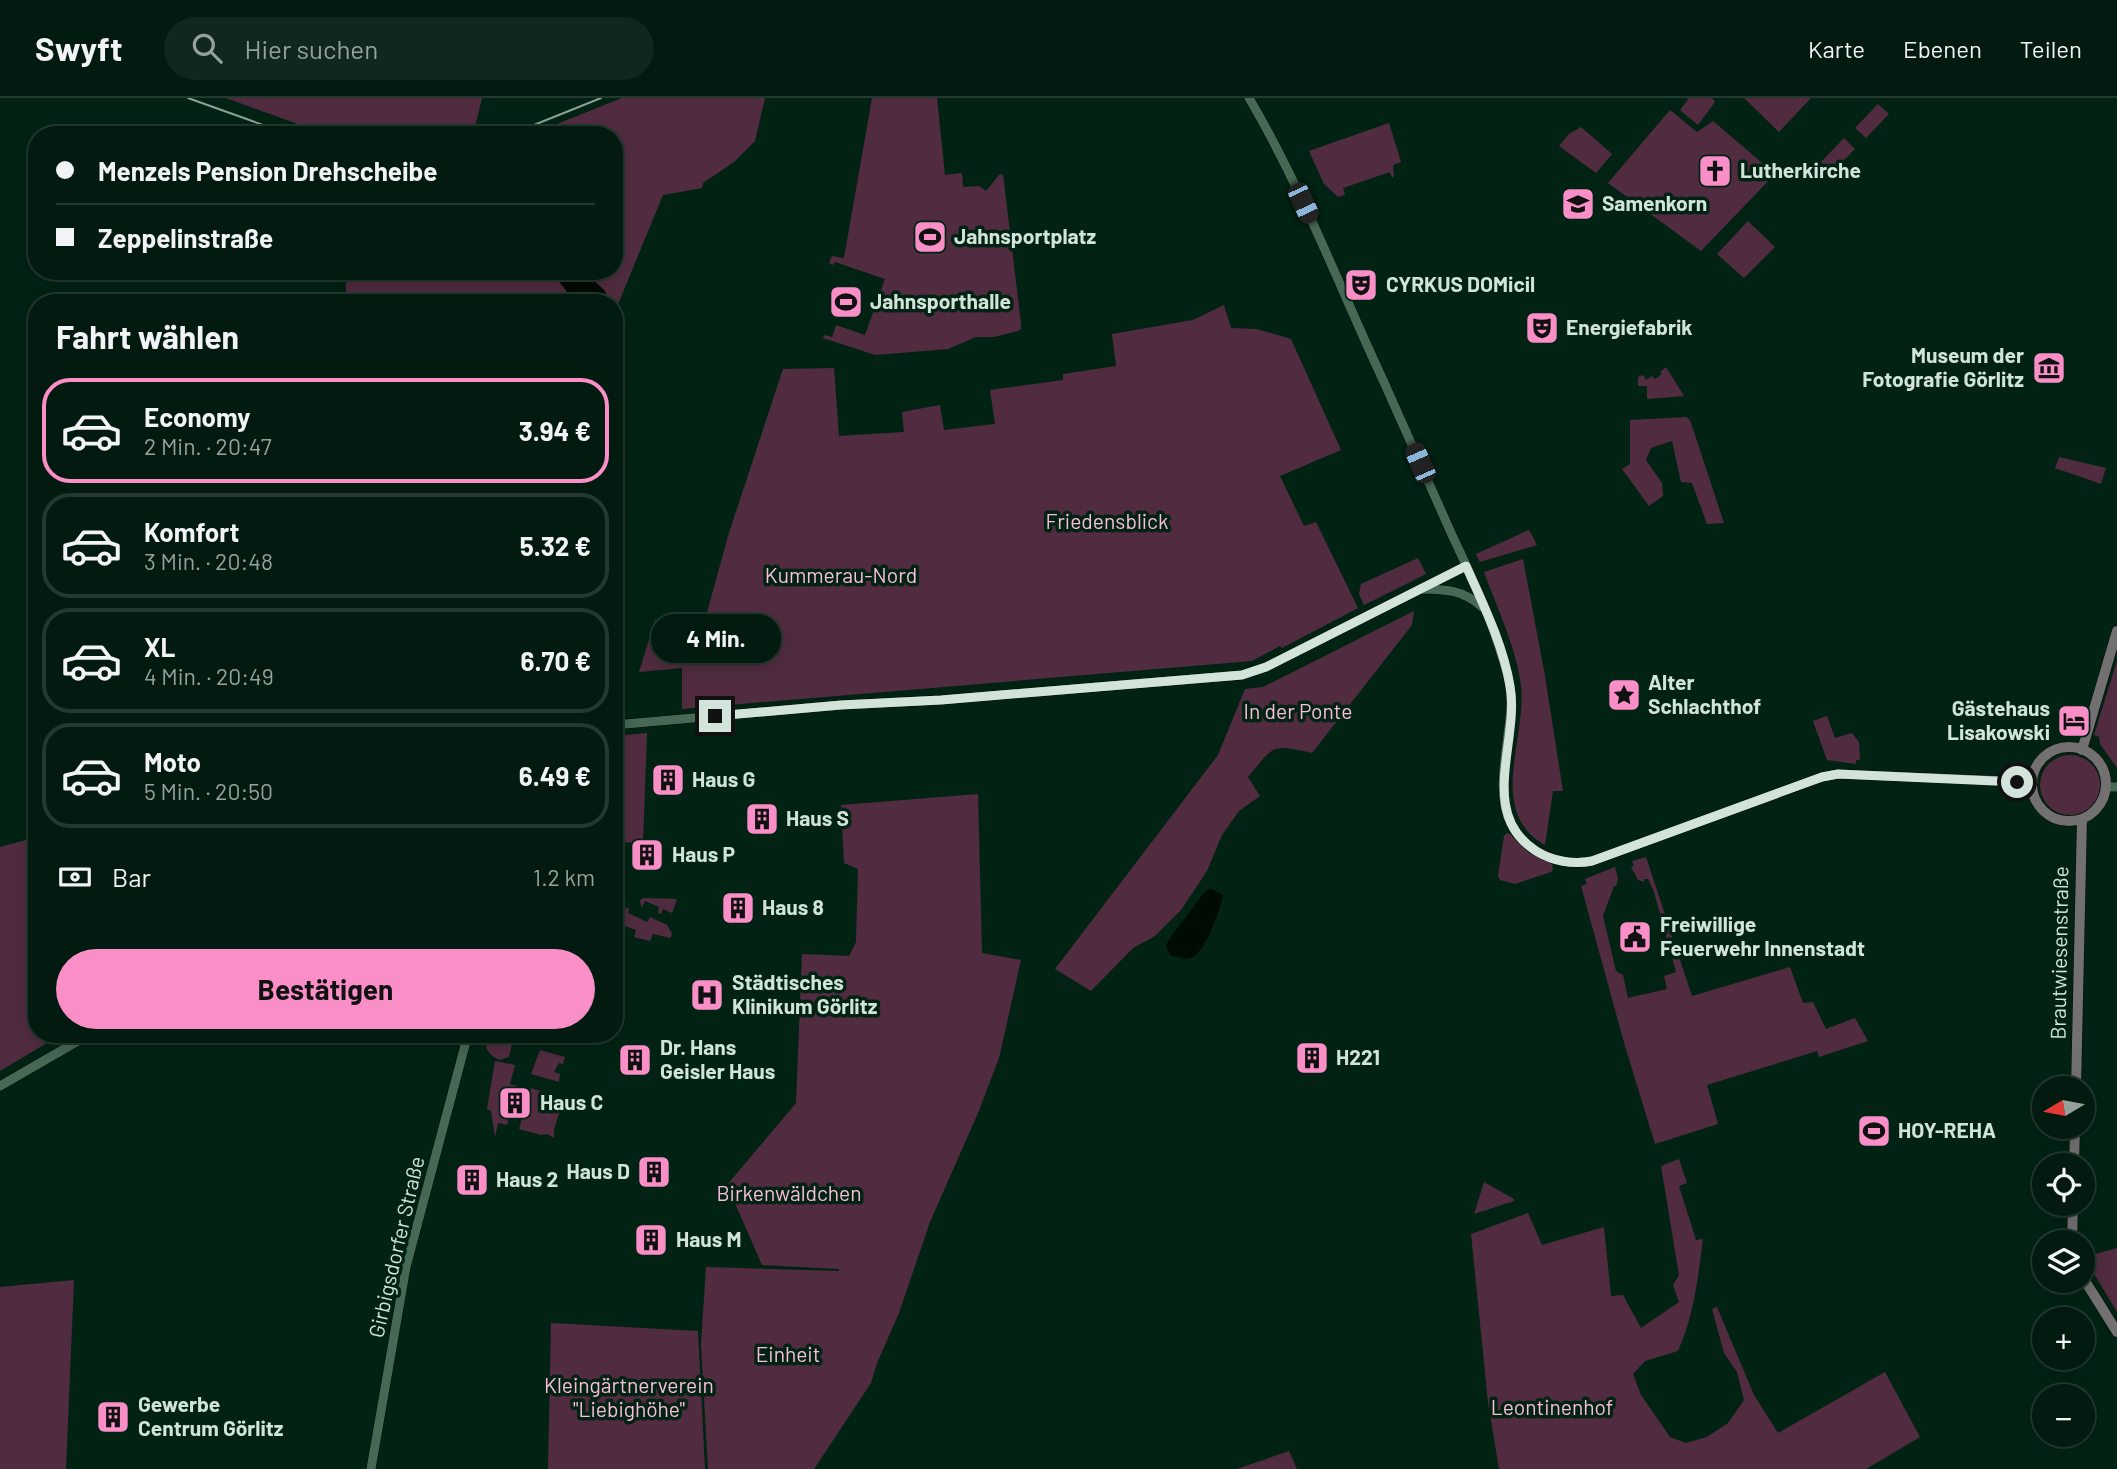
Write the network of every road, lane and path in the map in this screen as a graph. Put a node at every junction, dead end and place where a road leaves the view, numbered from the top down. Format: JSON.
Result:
{"nodes":[{"id":1,"x":1250,"y":98,"type":"edge"},
{"id":2,"x":1466,"y":566,"type":"junction"},
{"id":3,"x":1419,"y":590,"type":"junction"},
{"id":4,"x":1485,"y":610,"type":"junction"},
{"id":5,"x":2117,"y":631,"type":"edge"},
{"id":6,"x":623,"y":724,"type":"edge"},
{"id":7,"x":2082,"y":750,"type":"junction"},
{"id":8,"x":2033,"y":782,"type":"junction"},
{"id":9,"x":2111,"y":787,"type":"edge"},
{"id":10,"x":2082,"y":819,"type":"junction"},
{"id":11,"x":74,"y":1043,"type":"edge"},
{"id":12,"x":466,"y":1043,"type":"edge"},
{"id":13,"x":2076,"y":1076,"type":"edge"},
{"id":14,"x":0,"y":1086,"type":"edge"},
{"id":15,"x":2093,"y":1293,"type":"edge"},
{"id":16,"x":2117,"y":1332,"type":"edge"},
{"id":17,"x":371,"y":1469,"type":"edge"}],
"edges":[{"from":1,"to":2,"type":"street"},
{"from":2,"to":3,"type":"street"},
{"from":2,"to":4,"type":"street"},
{"from":3,"to":4,"type":"street"},
{"from":3,"to":6,"type":"street"},
{"from":4,"to":8,"type":"street"},
{"from":5,"to":7,"type":"main road"},
{"from":7,"to":8,"type":"main road"},
{"from":7,"to":9,"type":"main road"},
{"from":8,"to":10,"type":"main road"},
{"from":9,"to":10,"type":"main road"},
{"from":10,"to":13,"type":"main road","name":"Brautwiesenstraße"},
{"from":11,"to":14,"type":"street"},
{"from":12,"to":17,"type":"street","name":"Girbigsdorfer Straße"},
{"from":15,"to":16,"type":"main road"}]}
